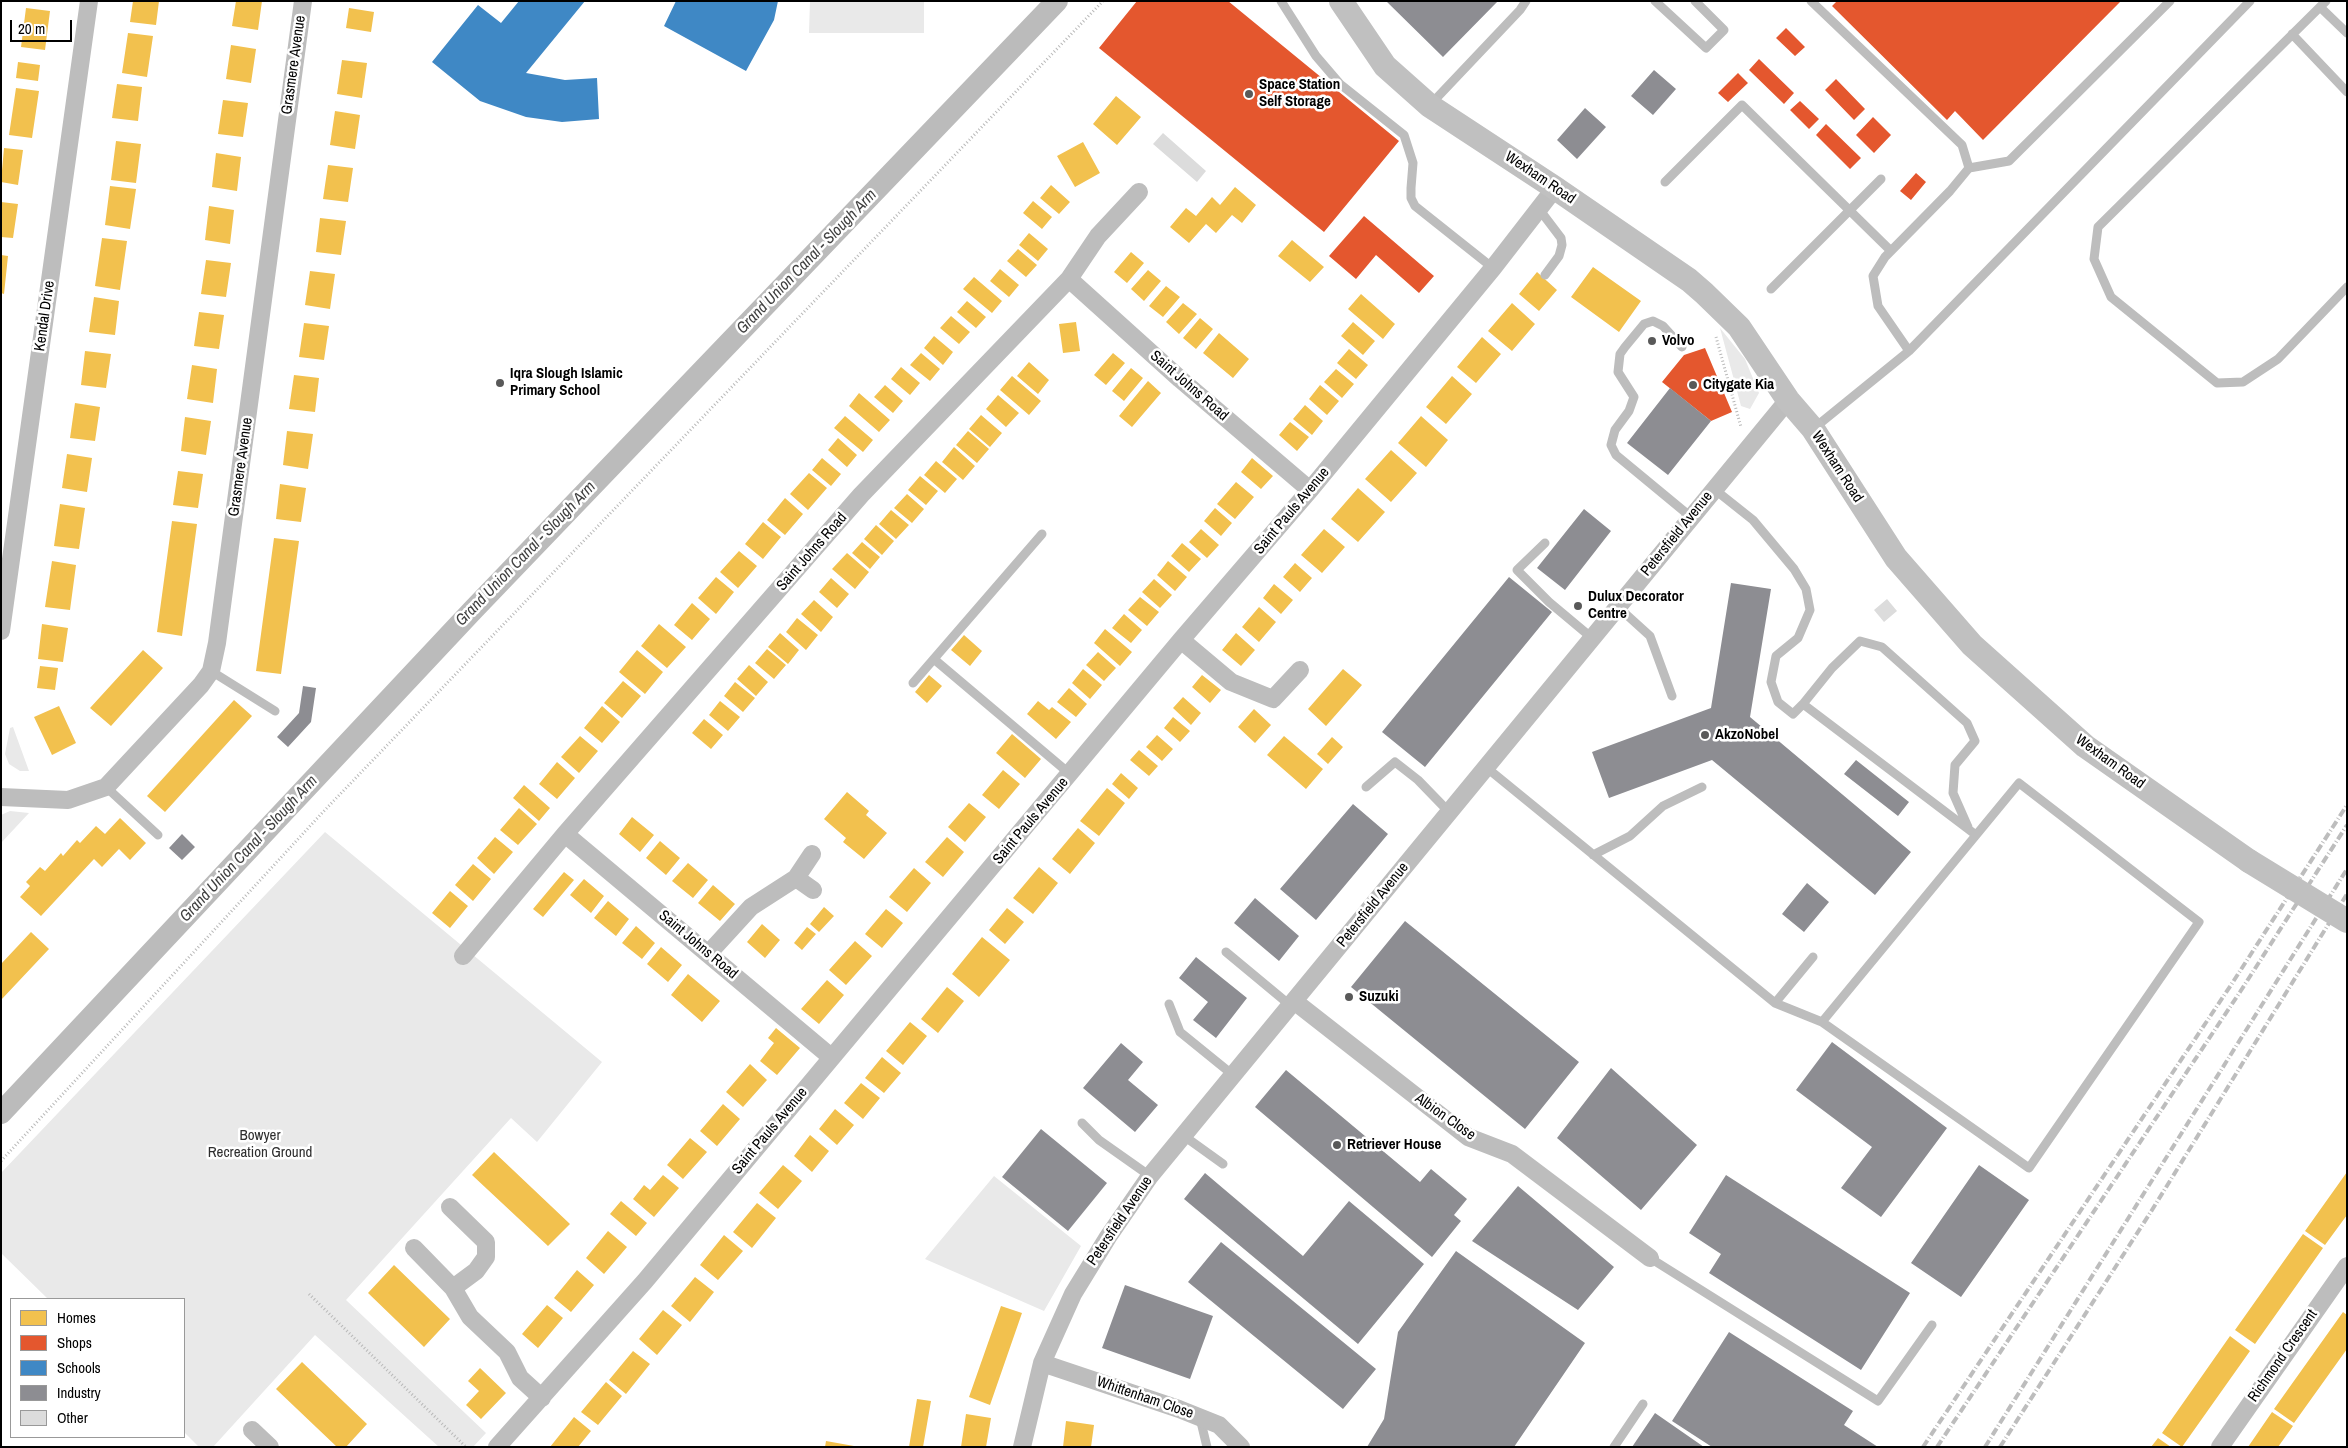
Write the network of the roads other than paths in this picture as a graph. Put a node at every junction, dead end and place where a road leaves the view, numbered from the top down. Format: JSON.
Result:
{"nodes":[{"id":1,"x":89,"y":1,"type":"edge"},
{"id":2,"x":303,"y":1,"type":"edge"},
{"id":3,"x":1281,"y":1,"type":"edge"},
{"id":4,"x":1341,"y":1,"type":"edge"},
{"id":5,"x":1526,"y":1,"type":"edge"},
{"id":6,"x":1655,"y":1,"type":"edge"},
{"id":7,"x":1695,"y":1,"type":"edge"},
{"id":8,"x":2170,"y":1,"type":"edge"},
{"id":9,"x":2250,"y":1,"type":"edge"},
{"id":10,"x":1811,"y":2,"type":"edge"},
{"id":11,"x":2323,"y":4,"type":"edge"},
{"id":12,"x":2347,"y":33,"type":"edge"},
{"id":13,"x":2292,"y":34,"type":"junction"},
{"id":14,"x":2347,"y":92,"type":"edge"},
{"id":15,"x":1430,"y":106,"type":"junction"},
{"id":16,"x":1969,"y":168,"type":"junction"},
{"id":17,"x":1881,"y":179,"type":"dead end"},
{"id":18,"x":1665,"y":182,"type":"dead end"},
{"id":19,"x":1556,"y":188,"type":"junction"},
{"id":20,"x":1139,"y":192,"type":"dead end"},
{"id":21,"x":1540,"y":209,"type":"junction"},
{"id":22,"x":1848,"y":210,"type":"junction"},
{"id":23,"x":1890,"y":251,"type":"junction"},
{"id":24,"x":1493,"y":268,"type":"junction"},
{"id":25,"x":1545,"y":275,"type":"dead end"},
{"id":26,"x":1069,"y":280,"type":"junction"},
{"id":27,"x":2347,"y":287,"type":"edge"},
{"id":28,"x":1771,"y":289,"type":"dead end"},
{"id":29,"x":1682,"y":347,"type":"dead end"},
{"id":30,"x":1909,"y":351,"type":"junction"},
{"id":31,"x":1788,"y":400,"type":"junction"},
{"id":32,"x":1813,"y":429,"type":"junction"},
{"id":33,"x":1714,"y":489,"type":"junction"},
{"id":34,"x":1310,"y":490,"type":"junction"},
{"id":35,"x":1691,"y":517,"type":"junction"},
{"id":36,"x":1042,"y":534,"type":"dead end"},
{"id":37,"x":1545,"y":543,"type":"dead end"},
{"id":38,"x":1618,"y":607,"type":"junction"},
{"id":39,"x":1,"y":631,"type":"edge"},
{"id":40,"x":1592,"y":638,"type":"junction"},
{"id":41,"x":1180,"y":640,"type":"junction"},
{"id":42,"x":935,"y":660,"type":"junction"},
{"id":43,"x":1300,"y":670,"type":"dead end"},
{"id":44,"x":210,"y":671,"type":"junction"},
{"id":45,"x":913,"y":683,"type":"dead end"},
{"id":46,"x":1672,"y":696,"type":"dead end"},
{"id":47,"x":1803,"y":704,"type":"junction"},
{"id":48,"x":276,"y":711,"type":"dead end"},
{"id":49,"x":1487,"y":768,"type":"junction"},
{"id":50,"x":1070,"y":774,"type":"junction"},
{"id":51,"x":106,"y":787,"type":"junction"},
{"id":52,"x":1366,"y":787,"type":"dead end"},
{"id":53,"x":1702,"y":787,"type":"dead end"},
{"id":54,"x":1,"y":797,"type":"edge"},
{"id":55,"x":1449,"y":812,"type":"junction"},
{"id":56,"x":1968,"y":827,"type":"junction"},
{"id":57,"x":565,"y":834,"type":"junction"},
{"id":58,"x":158,"y":835,"type":"dead end"},
{"id":59,"x":1976,"y":835,"type":"junction"},
{"id":60,"x":812,"y":854,"type":"dead end"},
{"id":61,"x":1593,"y":854,"type":"junction"},
{"id":62,"x":796,"y":878,"type":"junction"},
{"id":63,"x":813,"y":890,"type":"dead end"},
{"id":64,"x":2347,"y":921,"type":"edge"},
{"id":65,"x":1226,"y":952,"type":"dead end"},
{"id":66,"x":708,"y":954,"type":"junction"},
{"id":67,"x":463,"y":956,"type":"dead end"},
{"id":68,"x":1813,"y":957,"type":"dead end"},
{"id":69,"x":1775,"y":1003,"type":"junction"},
{"id":70,"x":1169,"y":1004,"type":"dead end"},
{"id":71,"x":1292,"y":1004,"type":"junction"},
{"id":72,"x":1822,"y":1022,"type":"junction"},
{"id":73,"x":831,"y":1057,"type":"junction"},
{"id":74,"x":1233,"y":1075,"type":"junction"},
{"id":75,"x":1082,"y":1124,"type":"dead end"},
{"id":76,"x":1184,"y":1136,"type":"junction"},
{"id":77,"x":1223,"y":1164,"type":"dead end"},
{"id":78,"x":1150,"y":1176,"type":"junction"},
{"id":79,"x":450,"y":1207,"type":"dead end"},
{"id":80,"x":414,"y":1248,"type":"dead end"},
{"id":81,"x":1650,"y":1258,"type":"joint"},
{"id":82,"x":2347,"y":1266,"type":"edge"},
{"id":83,"x":454,"y":1288,"type":"junction"},
{"id":84,"x":1932,"y":1325,"type":"dead end"},
{"id":85,"x":1042,"y":1362,"type":"junction"},
{"id":86,"x":542,"y":1398,"type":"junction"},
{"id":87,"x":1642,"y":1404,"type":"dead end"},
{"id":88,"x":1200,"y":1418,"type":"junction"},
{"id":89,"x":252,"y":1430,"type":"dead end"},
{"id":90,"x":270,"y":1447,"type":"edge"},
{"id":91,"x":498,"y":1447,"type":"edge"},
{"id":92,"x":1022,"y":1447,"type":"edge"},
{"id":93,"x":1207,"y":1447,"type":"edge"},
{"id":94,"x":1241,"y":1447,"type":"edge"},
{"id":95,"x":1614,"y":1447,"type":"edge"},
{"id":96,"x":2220,"y":1447,"type":"edge"}],
"edges":[{"from":1,"to":39,"type":"street","name":"Kendal Drive"},
{"from":2,"to":44,"type":"street","name":"Grasmere Avenue"},
{"from":3,"to":24,"type":"lane"},
{"from":4,"to":15,"type":"street","name":"Wexham Road"},
{"from":5,"to":15,"type":"lane"},
{"from":6,"to":7,"type":"lane"},
{"from":8,"to":16,"type":"lane"},
{"from":9,"to":30,"type":"lane"},
{"from":10,"to":16,"type":"lane"},
{"from":11,"to":12,"type":"lane"},
{"from":11,"to":13,"type":"lane"},
{"from":13,"to":14,"type":"lane"},
{"from":13,"to":27,"type":"lane"},
{"from":15,"to":19,"type":"street","name":"Wexham Road"},
{"from":16,"to":23,"type":"lane"},
{"from":17,"to":22,"type":"lane"},
{"from":18,"to":22,"type":"lane"},
{"from":19,"to":21,"type":"street","name":"Saint Pauls Avenue"},
{"from":19,"to":31,"type":"street","name":"Wexham Road"},
{"from":20,"to":26,"type":"street","name":"Saint Johns Road"},
{"from":21,"to":24,"type":"street","name":"Saint Pauls Avenue"},
{"from":21,"to":25,"type":"lane"},
{"from":22,"to":23,"type":"lane"},
{"from":22,"to":28,"type":"lane"},
{"from":23,"to":30,"type":"lane"},
{"from":24,"to":34,"type":"street","name":"Saint Pauls Avenue"},
{"from":26,"to":34,"type":"street","name":"Saint Johns Road"},
{"from":26,"to":57,"type":"street","name":"Saint Johns Road"},
{"from":29,"to":35,"type":"lane"},
{"from":30,"to":32,"type":"lane"},
{"from":31,"to":32,"type":"street","name":"Wexham Road"},
{"from":31,"to":33,"type":"street","name":"Petersfield Avenue"},
{"from":32,"to":64,"type":"street","name":"Wexham Road","bridge":true},
{"from":33,"to":35,"type":"street","name":"Petersfield Avenue"},
{"from":33,"to":47,"type":"lane"},
{"from":34,"to":41,"type":"street","name":"Saint Pauls Avenue"},
{"from":35,"to":38,"type":"street","name":"Petersfield Avenue"},
{"from":36,"to":42,"type":"lane"},
{"from":37,"to":40,"type":"lane"},
{"from":38,"to":40,"type":"street","name":"Petersfield Avenue"},
{"from":38,"to":46,"type":"lane"},
{"from":40,"to":49,"type":"street","name":"Petersfield Avenue"},
{"from":41,"to":43,"type":"street"},
{"from":41,"to":50,"type":"street","name":"Saint Pauls Avenue"},
{"from":42,"to":45,"type":"lane"},
{"from":42,"to":50,"type":"lane"},
{"from":44,"to":48,"type":"lane"},
{"from":44,"to":51,"type":"street","name":"Grasmere Avenue"},
{"from":47,"to":56,"type":"lane"},
{"from":47,"to":56,"type":"lane"},
{"from":49,"to":55,"type":"street","name":"Petersfield Avenue"},
{"from":49,"to":61,"type":"lane"},
{"from":50,"to":73,"type":"street","name":"Saint Pauls Avenue"},
{"from":51,"to":54,"type":"street","name":"Grasmere Avenue"},
{"from":51,"to":58,"type":"lane"},
{"from":52,"to":55,"type":"lane"},
{"from":53,"to":61,"type":"lane"},
{"from":55,"to":71,"type":"street","name":"Petersfield Avenue"},
{"from":56,"to":59,"type":"lane"},
{"from":57,"to":66,"type":"street","name":"Saint Johns Road"},
{"from":57,"to":67,"type":"street","name":"Saint Johns Road"},
{"from":59,"to":72,"type":"lane"},
{"from":59,"to":72,"type":"lane"},
{"from":60,"to":62,"type":"street"},
{"from":61,"to":69,"type":"lane"},
{"from":62,"to":63,"type":"street"},
{"from":62,"to":66,"type":"street"},
{"from":65,"to":71,"type":"lane"},
{"from":66,"to":73,"type":"street","name":"Saint Johns Road"},
{"from":68,"to":69,"type":"lane"},
{"from":69,"to":72,"type":"lane"},
{"from":70,"to":74,"type":"lane"},
{"from":71,"to":74,"type":"street","name":"Petersfield Avenue"},
{"from":71,"to":81,"type":"street","name":"Albion Close"},
{"from":73,"to":86,"type":"street","name":"Saint Pauls Avenue"},
{"from":74,"to":76,"type":"street","name":"Petersfield Avenue"},
{"from":75,"to":78,"type":"lane"},
{"from":76,"to":77,"type":"lane"},
{"from":76,"to":78,"type":"street","name":"Petersfield Avenue"},
{"from":78,"to":85,"type":"street","name":"Petersfield Avenue"},
{"from":79,"to":83,"type":"street"},
{"from":80,"to":83,"type":"street"},
{"from":81,"to":84,"type":"lane"},
{"from":82,"to":96,"type":"street","name":"Richmond Crescent"},
{"from":83,"to":86,"type":"street"},
{"from":85,"to":88,"type":"street","name":"Whittenham Close"},
{"from":85,"to":92,"type":"street","name":"Petersfield Avenue"},
{"from":86,"to":91,"type":"street","name":"Saint Pauls Avenue"},
{"from":87,"to":95,"type":"lane"},
{"from":88,"to":93,"type":"lane"},
{"from":88,"to":94,"type":"street","name":"Whittenham Close"},
{"from":89,"to":90,"type":"street"}]}
